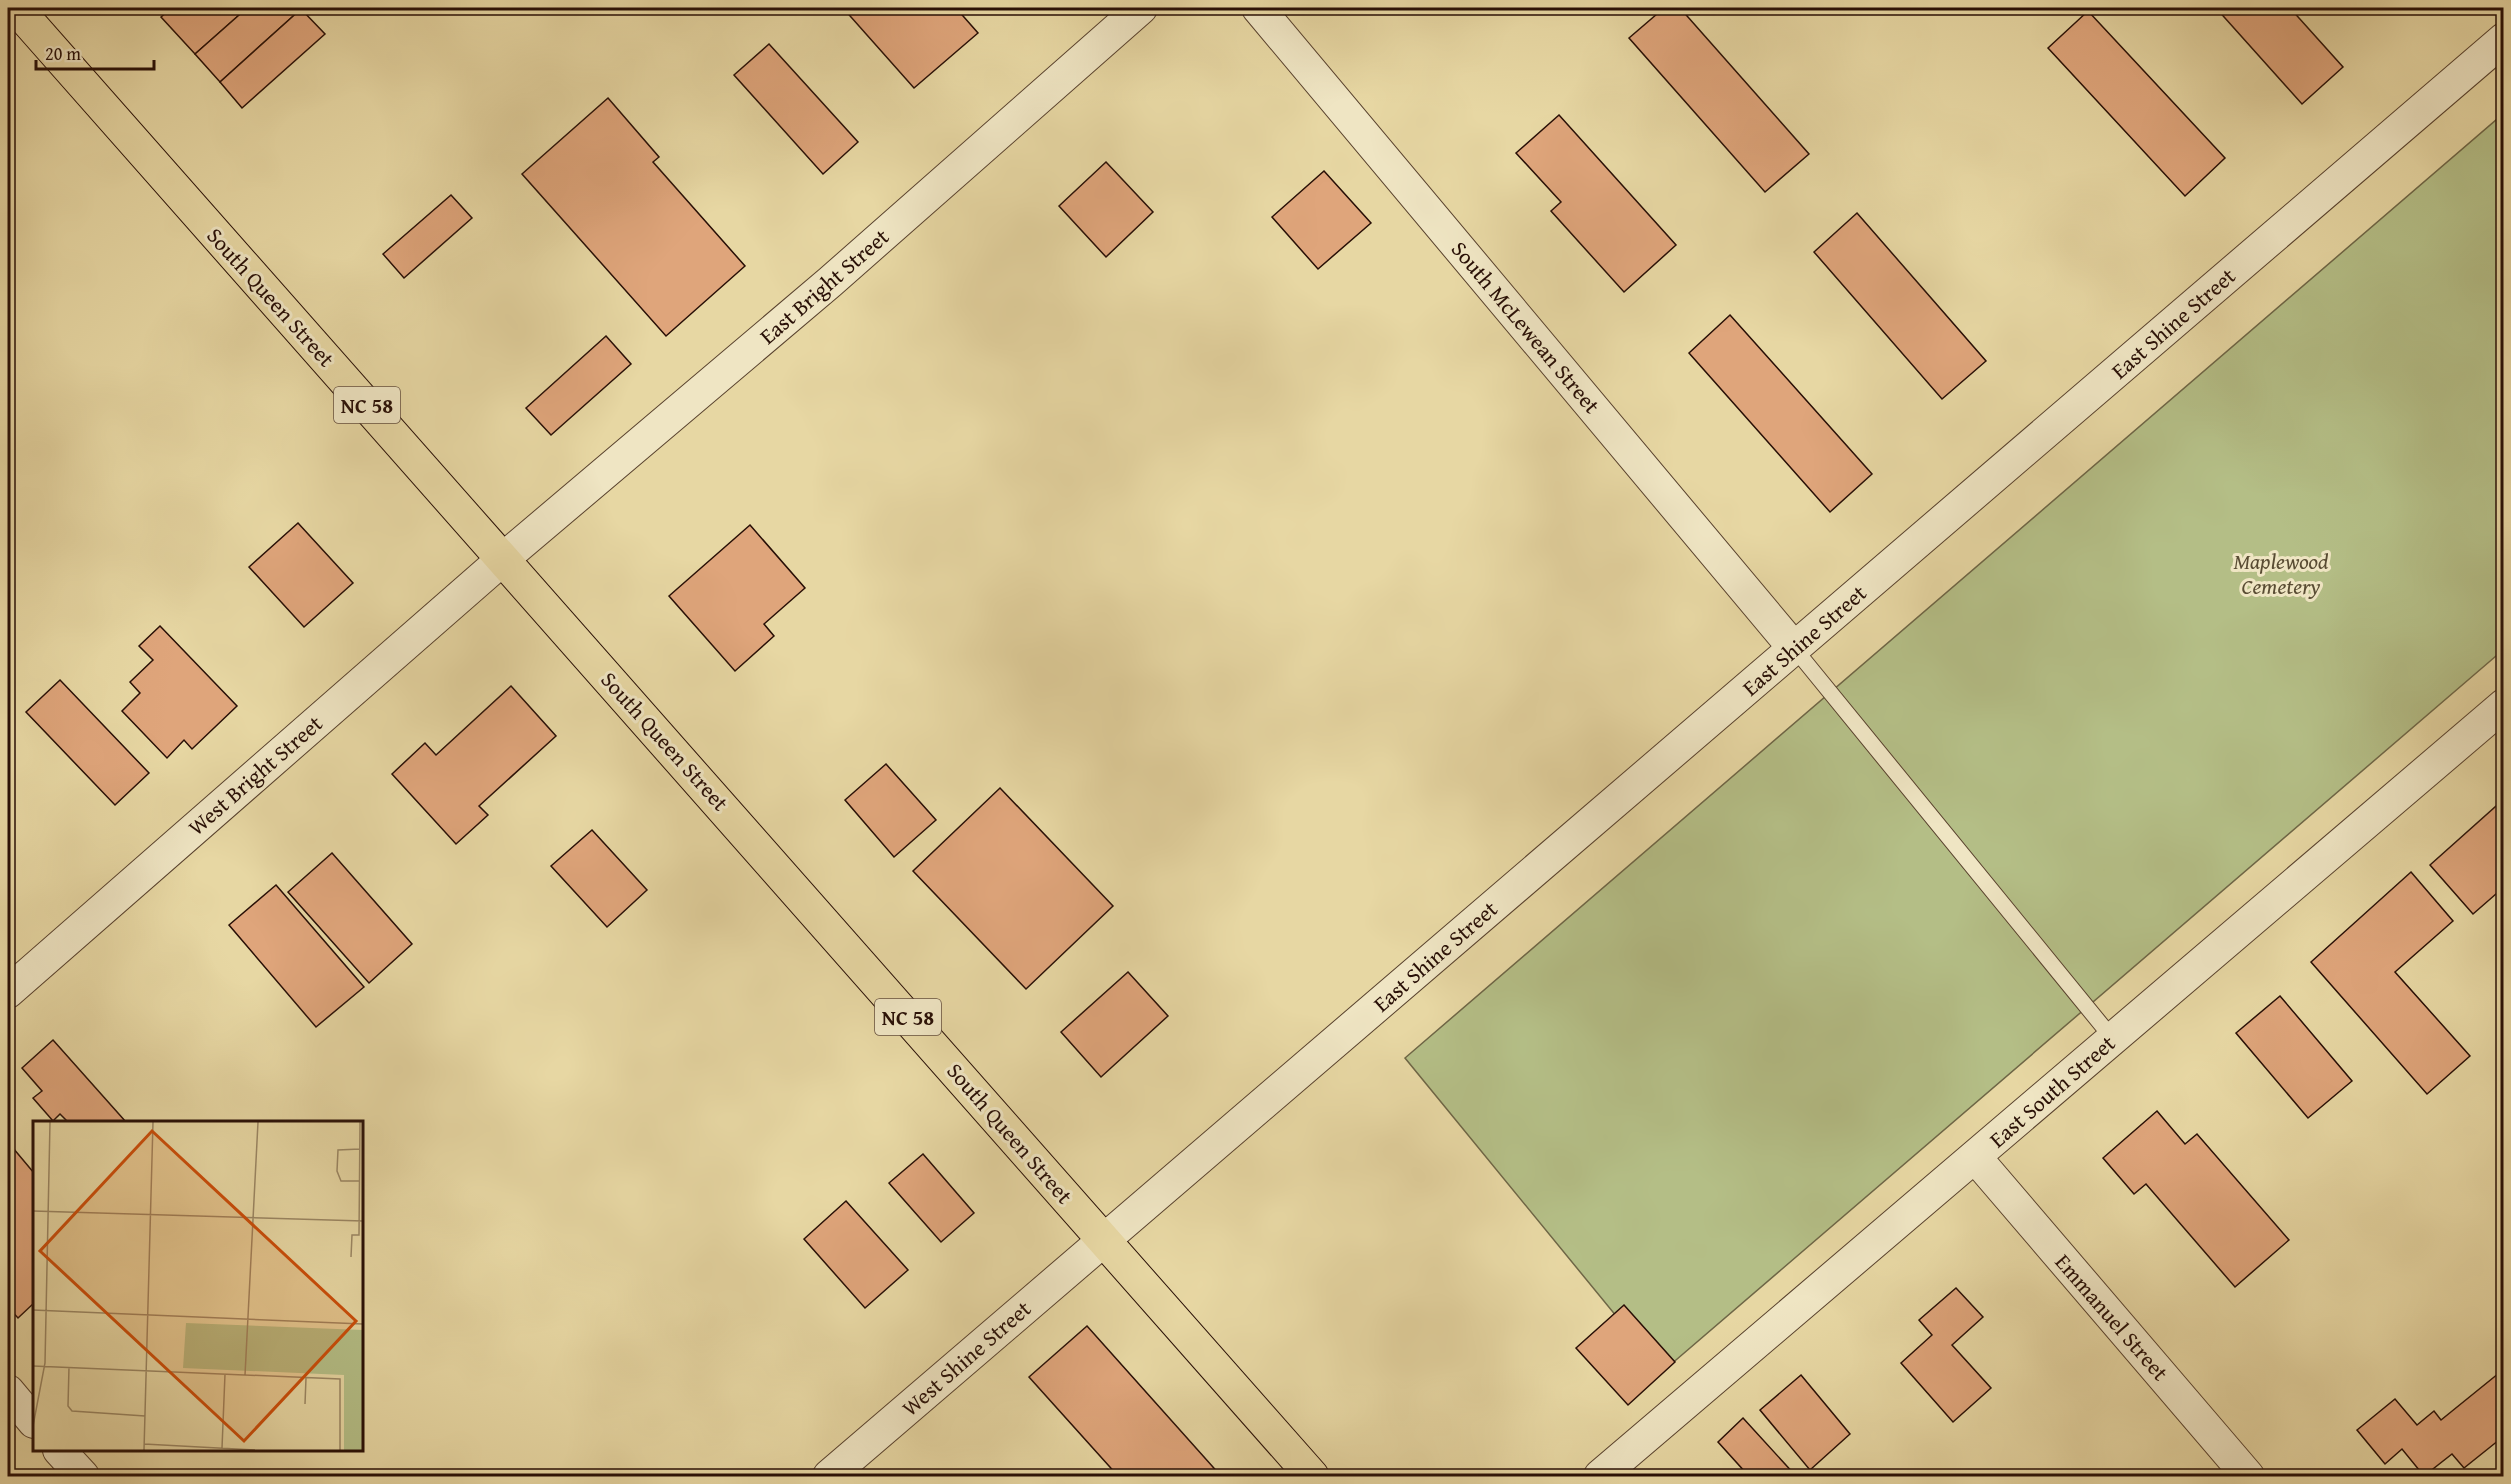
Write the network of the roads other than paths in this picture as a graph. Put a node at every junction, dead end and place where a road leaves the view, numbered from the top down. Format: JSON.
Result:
{"nodes":[{"id":1,"x":16,"y":8,"type":"edge"},
{"id":2,"x":1141,"y":8,"type":"edge"},
{"id":3,"x":1258,"y":8,"type":"edge"},
{"id":4,"x":2504,"y":39,"type":"edge"},
{"id":5,"x":503,"y":559,"type":"junction"},
{"id":6,"x":1794,"y":648,"type":"junction"},
{"id":7,"x":2504,"y":705,"type":"edge"},
{"id":8,"x":8,"y":992,"type":"edge"},
{"id":9,"x":2113,"y":1039,"type":"junction"},
{"id":10,"x":1975,"y":1157,"type":"junction"},
{"id":11,"x":1104,"y":1240,"type":"junction"},
{"id":12,"x":8,"y":1391,"type":"edge"},
{"id":13,"x":33,"y":1421,"type":"edge"},
{"id":14,"x":61,"y":1451,"type":"edge"},
{"id":15,"x":83,"y":1476,"type":"edge"},
{"id":16,"x":829,"y":1476,"type":"edge"},
{"id":17,"x":1312,"y":1476,"type":"edge"},
{"id":18,"x":1600,"y":1476,"type":"edge"},
{"id":19,"x":2248,"y":1476,"type":"edge"}],
"edges":[{"from":1,"to":5,"type":"main road","name":"South Queen Street","number":"NC 58"},
{"from":2,"to":5,"type":"street","name":"East Bright Street"},
{"from":3,"to":6,"type":"street","name":"South McLewean Street"},
{"from":4,"to":6,"type":"street","name":"East Shine Street"},
{"from":5,"to":8,"type":"street","name":"West Bright Street"},
{"from":5,"to":11,"type":"main road","name":"South Queen Street","number":"NC 58"},
{"from":6,"to":9,"type":"lane"},
{"from":6,"to":11,"type":"street","name":"East Shine Street"},
{"from":7,"to":9,"type":"street","name":"East South Street"},
{"from":9,"to":10,"type":"street","name":"East South Street"},
{"from":10,"to":18,"type":"street","name":"East South Street"},
{"from":10,"to":19,"type":"street","name":"Emmanuel Street"},
{"from":11,"to":16,"type":"street","name":"West Shine Street"},
{"from":11,"to":17,"type":"main road","name":"South Queen Street","number":"NC 58"},
{"from":12,"to":13,"type":"street"},
{"from":14,"to":15,"type":"street"}]}
